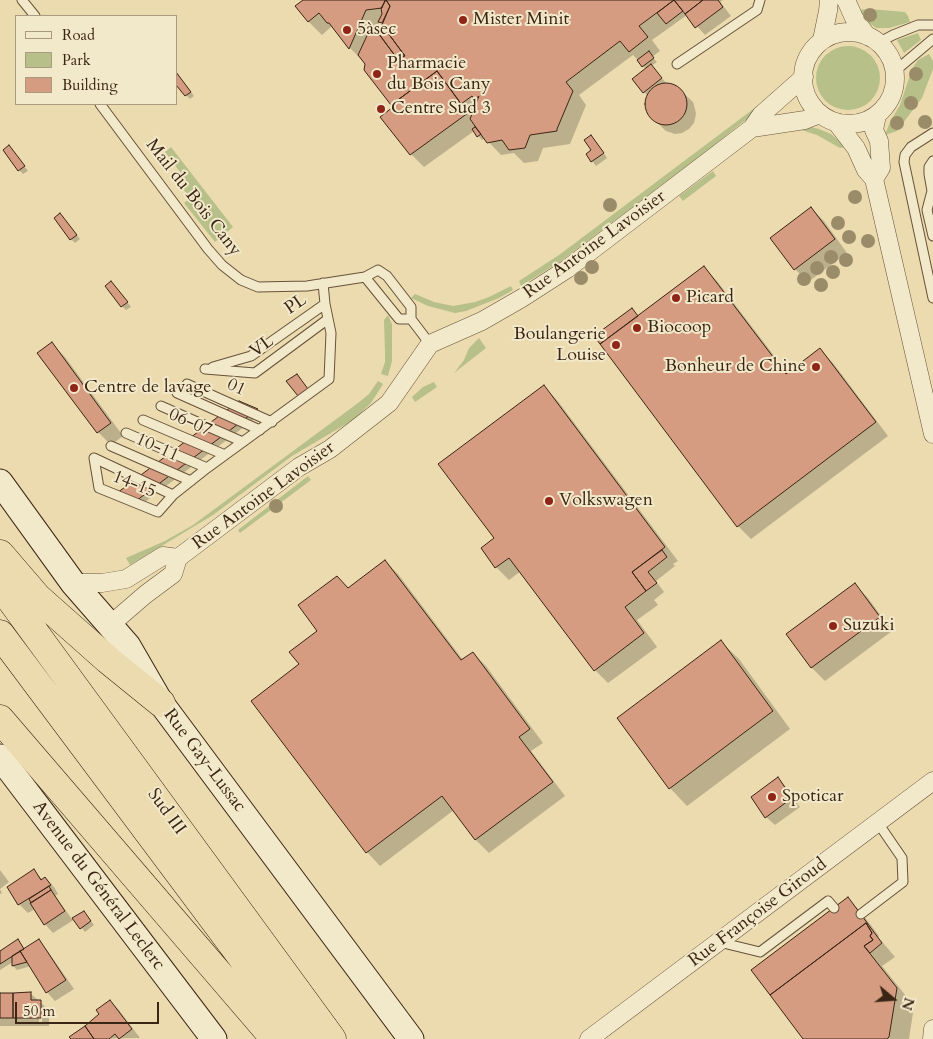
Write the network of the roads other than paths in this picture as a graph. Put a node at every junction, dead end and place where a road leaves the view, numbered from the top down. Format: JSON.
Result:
{"nodes":[{"id":1,"x":22,"y":0,"type":"edge"},
{"id":2,"x":760,"y":0,"type":"edge"},
{"id":3,"x":829,"y":0,"type":"edge"},
{"id":4,"x":846,"y":0,"type":"edge"},
{"id":5,"x":34,"y":15,"type":"edge"},
{"id":6,"x":933,"y":25,"type":"edge"},
{"id":7,"x":933,"y":39,"type":"edge"},
{"id":8,"x":822,"y":40,"type":"junction"},
{"id":9,"x":873,"y":40,"type":"junction"},
{"id":10,"x":677,"y":64,"type":"dead end"},
{"id":11,"x":895,"y":71,"type":"junction"},
{"id":12,"x":804,"y":77,"type":"junction"},
{"id":13,"x":101,"y":105,"type":"edge"},
{"id":14,"x":820,"y":114,"type":"junction"},
{"id":15,"x":877,"y":115,"type":"junction"},
{"id":16,"x":836,"y":122,"type":"junction"},
{"id":17,"x":752,"y":128,"type":"junction"},
{"id":18,"x":933,"y":134,"type":"edge"},
{"id":19,"x":933,"y":161,"type":"edge"},
{"id":20,"x":874,"y":179,"type":"junction"},
{"id":21,"x":932,"y":192,"type":"edge"},
{"id":22,"x":933,"y":236,"type":"edge"},
{"id":23,"x":365,"y":277,"type":"junction"},
{"id":24,"x":323,"y":283,"type":"junction"},
{"id":25,"x":933,"y":298,"type":"edge"},
{"id":26,"x":325,"y":304,"type":"junction"},
{"id":27,"x":328,"y":319,"type":"junction"},
{"id":28,"x":411,"y":319,"type":"junction"},
{"id":29,"x":430,"y":344,"type":"junction"},
{"id":30,"x":205,"y":370,"type":"joint"},
{"id":31,"x":187,"y":384,"type":"dead end"},
{"id":32,"x":177,"y":393,"type":"dead end"},
{"id":33,"x":161,"y":406,"type":"dead end"},
{"id":34,"x":143,"y":420,"type":"dead end"},
{"id":35,"x":272,"y":422,"type":"junction"},
{"id":36,"x":260,"y":430,"type":"junction"},
{"id":37,"x":126,"y":433,"type":"dead end"},
{"id":38,"x":933,"y":434,"type":"edge"},
{"id":39,"x":243,"y":442,"type":"junction"},
{"id":40,"x":111,"y":446,"type":"dead end"},
{"id":41,"x":224,"y":455,"type":"junction"},
{"id":42,"x":207,"y":468,"type":"junction"},
{"id":43,"x":190,"y":481,"type":"junction"},
{"id":44,"x":0,"y":482,"type":"edge"},
{"id":45,"x":173,"y":495,"type":"junction"},
{"id":46,"x":0,"y":554,"type":"edge"},
{"id":47,"x":178,"y":558,"type":"junction"},
{"id":48,"x":73,"y":583,"type":"junction"},
{"id":49,"x":0,"y":585,"type":"edge"},
{"id":50,"x":110,"y":625,"type":"junction"},
{"id":51,"x":0,"y":634,"type":"edge"},
{"id":52,"x":161,"y":703,"type":"junction"},
{"id":53,"x":0,"y":719,"type":"edge"},
{"id":54,"x":0,"y":757,"type":"edge"},
{"id":55,"x":931,"y":781,"type":"edge"},
{"id":56,"x":878,"y":823,"type":"junction"},
{"id":57,"x":834,"y":908,"type":"dead end"},
{"id":58,"x":861,"y":914,"type":"dead end"},
{"id":59,"x":719,"y":942,"type":"junction"},
{"id":60,"x":933,"y":1029,"type":"edge"},
{"id":61,"x":214,"y":1039,"type":"edge"},
{"id":62,"x":275,"y":1039,"type":"edge"},
{"id":63,"x":303,"y":1039,"type":"edge"},
{"id":64,"x":332,"y":1039,"type":"edge"},
{"id":65,"x":411,"y":1039,"type":"edge"},
{"id":66,"x":589,"y":1039,"type":"edge"},
{"id":67,"x":932,"y":1039,"type":"edge"}],
"edges":[{"from":1,"to":5,"type":"lane"},
{"from":2,"to":10,"type":"lane"},
{"from":3,"to":8,"type":"street"},
{"from":4,"to":9,"type":"street"},
{"from":6,"to":9,"type":"lane"},
{"from":7,"to":11,"type":"lane"},
{"from":8,"to":9,"type":"street"},
{"from":8,"to":12,"type":"street"},
{"from":9,"to":11,"type":"street"},
{"from":11,"to":15,"type":"street"},
{"from":12,"to":14,"type":"street"},
{"from":12,"to":17,"type":"street","name":"Rue Antoine Lavoisier"},
{"from":13,"to":24,"type":"lane","name":"Mail du Bois Cany"},
{"from":14,"to":16,"type":"street"},
{"from":14,"to":17,"type":"street","name":"Rue Antoine Lavoisier"},
{"from":15,"to":16,"type":"street"},
{"from":15,"to":20,"type":"street"},
{"from":16,"to":20,"type":"street"},
{"from":17,"to":29,"type":"street","name":"Rue Antoine Lavoisier"},
{"from":18,"to":25,"type":"lane"},
{"from":19,"to":21,"type":"lane"},
{"from":20,"to":38,"type":"street"},
{"from":21,"to":22,"type":"lane"},
{"from":23,"to":24,"type":"lane","name":"Mail du Bois Cany"},
{"from":23,"to":28,"type":"lane","name":"Mail du Bois Cany"},
{"from":23,"to":28,"type":"lane","name":"Mail du Bois Cany"},
{"from":24,"to":26,"type":"lane"},
{"from":26,"to":27,"type":"lane"},
{"from":26,"to":30,"type":"lane","name":"PL"},
{"from":27,"to":30,"type":"lane","name":"VL"},
{"from":27,"to":35,"type":"lane"},
{"from":28,"to":29,"type":"lane","name":"Mail du Bois Cany"},
{"from":29,"to":47,"type":"street","name":"Rue Antoine Lavoisier"},
{"from":31,"to":35,"type":"lane","name":"01"},
{"from":32,"to":36,"type":"lane"},
{"from":33,"to":39,"type":"lane"},
{"from":34,"to":41,"type":"lane","name":"06-07"},
{"from":35,"to":36,"type":"lane"},
{"from":36,"to":39,"type":"lane"},
{"from":37,"to":42,"type":"lane"},
{"from":39,"to":41,"type":"lane"},
{"from":40,"to":43,"type":"lane","name":"10-11"},
{"from":41,"to":42,"type":"lane"},
{"from":42,"to":43,"type":"lane"},
{"from":43,"to":45,"type":"lane"},
{"from":44,"to":48,"type":"main road","name":"Rue Gay-Lussac"},
{"from":45,"to":45,"type":"lane","name":"14-15"},
{"from":46,"to":52,"type":"highway"},
{"from":47,"to":48,"type":"street","name":"Rue Antoine Lavoisier"},
{"from":47,"to":50,"type":"street","name":"Rue Antoine Lavoisier"},
{"from":48,"to":50,"type":"main road","name":"Rue Gay-Lussac"},
{"from":49,"to":64,"type":"highway","name":"Sud III"},
{"from":50,"to":52,"type":"main road","name":"Rue Gay-Lussac"},
{"from":51,"to":63,"type":"highway","name":"Sud III"},
{"from":52,"to":65,"type":"main road","name":"Rue Gay-Lussac"},
{"from":53,"to":62,"type":"highway"},
{"from":54,"to":61,"type":"main road","name":"Avenue du Général Leclerc"},
{"from":55,"to":56,"type":"street","name":"Rue Françoise Giroud"},
{"from":56,"to":58,"type":"lane"},
{"from":56,"to":59,"type":"street","name":"Rue Françoise Giroud"},
{"from":57,"to":59,"type":"lane"},
{"from":59,"to":66,"type":"street","name":"Rue Françoise Giroud"},
{"from":60,"to":67,"type":"street"}]}
